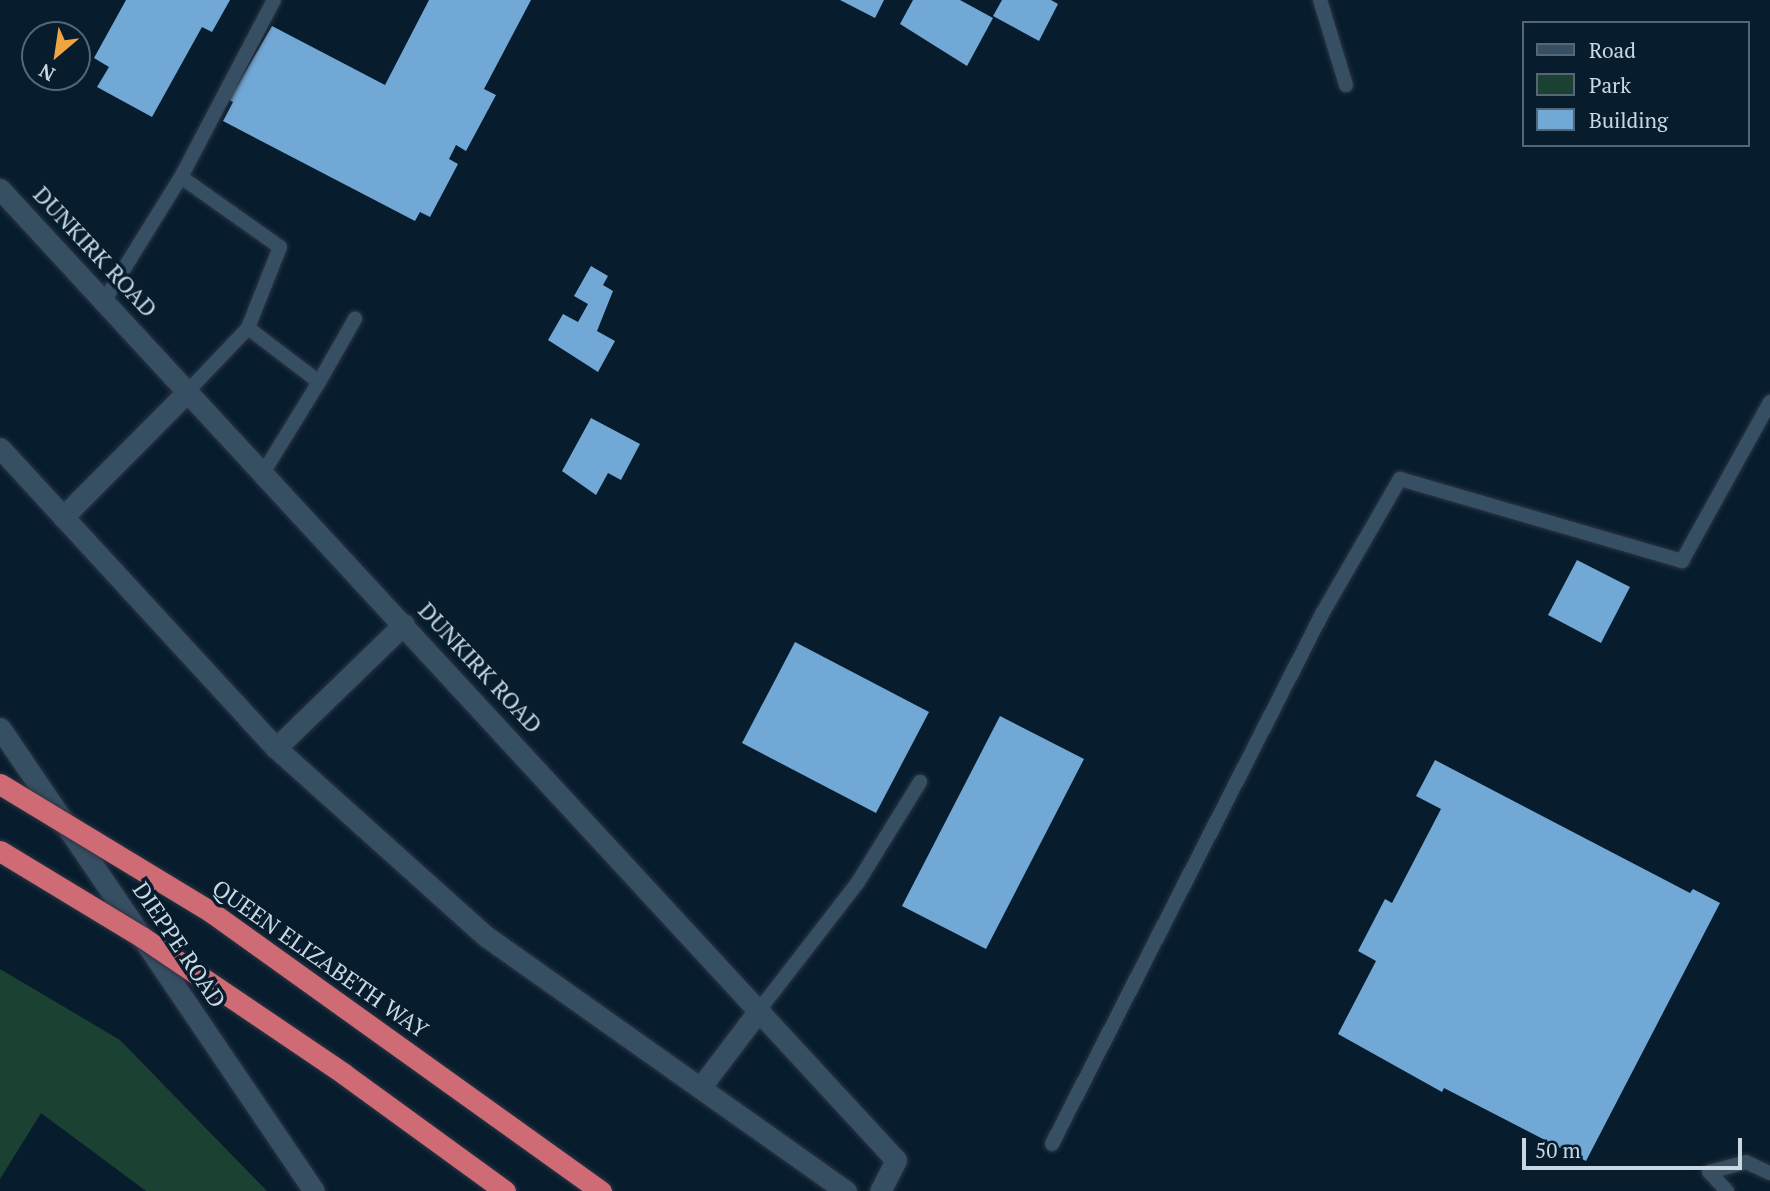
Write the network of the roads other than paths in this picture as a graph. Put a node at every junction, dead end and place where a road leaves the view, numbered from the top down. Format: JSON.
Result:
{"nodes":[{"id":1,"x":274,"y":0,"type":"edge"},
{"id":2,"x":1320,"y":0,"type":"edge"},
{"id":3,"x":1346,"y":85,"type":"dead end"},
{"id":4,"x":181,"y":177,"type":"junction"},
{"id":5,"x":4,"y":202,"type":"edge"},
{"id":6,"x":104,"y":301,"type":"junction"},
{"id":7,"x":355,"y":318,"type":"dead end"},
{"id":8,"x":248,"y":328,"type":"junction"},
{"id":9,"x":319,"y":382,"type":"junction"},
{"id":10,"x":188,"y":391,"type":"junction"},
{"id":11,"x":1770,"y":402,"type":"edge"},
{"id":12,"x":0,"y":448,"type":"edge"},
{"id":13,"x":263,"y":473,"type":"junction"},
{"id":14,"x":63,"y":517,"type":"junction"},
{"id":15,"x":404,"y":624,"type":"junction"},
{"id":16,"x":0,"y":728,"type":"edge"},
{"id":17,"x":276,"y":748,"type":"junction"},
{"id":18,"x":920,"y":782,"type":"dead end"},
{"id":19,"x":0,"y":784,"type":"edge"},
{"id":20,"x":0,"y":851,"type":"edge"},
{"id":21,"x":760,"y":1009,"type":"junction"},
{"id":22,"x":700,"y":1088,"type":"junction"},
{"id":23,"x":1052,"y":1144,"type":"dead end"},
{"id":24,"x":1770,"y":1173,"type":"edge"},
{"id":25,"x":314,"y":1191,"type":"edge"},
{"id":26,"x":505,"y":1191,"type":"edge"},
{"id":27,"x":601,"y":1191,"type":"edge"},
{"id":28,"x":846,"y":1191,"type":"edge"},
{"id":29,"x":880,"y":1191,"type":"edge"},
{"id":30,"x":1727,"y":1191,"type":"edge"}],
"edges":[{"from":1,"to":4,"type":"lane"},
{"from":2,"to":3,"type":"lane"},
{"from":4,"to":6,"type":"lane"},
{"from":4,"to":8,"type":"lane"},
{"from":5,"to":6,"type":"street","name":"DUNKIRK ROAD"},
{"from":6,"to":10,"type":"street","name":"DUNKIRK ROAD"},
{"from":7,"to":9,"type":"lane"},
{"from":8,"to":9,"type":"lane"},
{"from":8,"to":10,"type":"lane"},
{"from":9,"to":13,"type":"lane"},
{"from":10,"to":13,"type":"street","name":"DUNKIRK ROAD"},
{"from":10,"to":14,"type":"street"},
{"from":11,"to":23,"type":"lane"},
{"from":12,"to":14,"type":"street"},
{"from":13,"to":15,"type":"street","name":"DUNKIRK ROAD"},
{"from":14,"to":17,"type":"street"},
{"from":15,"to":17,"type":"street"},
{"from":15,"to":21,"type":"street","name":"DUNKIRK ROAD"},
{"from":16,"to":25,"type":"street","name":"DIEPPE ROAD"},
{"from":17,"to":22,"type":"street"},
{"from":18,"to":21,"type":"lane"},
{"from":19,"to":27,"type":"highway","name":"QUEEN ELIZABETH WAY","bridge":true},
{"from":20,"to":26,"type":"highway","bridge":true},
{"from":21,"to":22,"type":"street"},
{"from":21,"to":29,"type":"street","name":"DUNKIRK ROAD"},
{"from":22,"to":28,"type":"street"},
{"from":24,"to":30,"type":"lane"}]}
